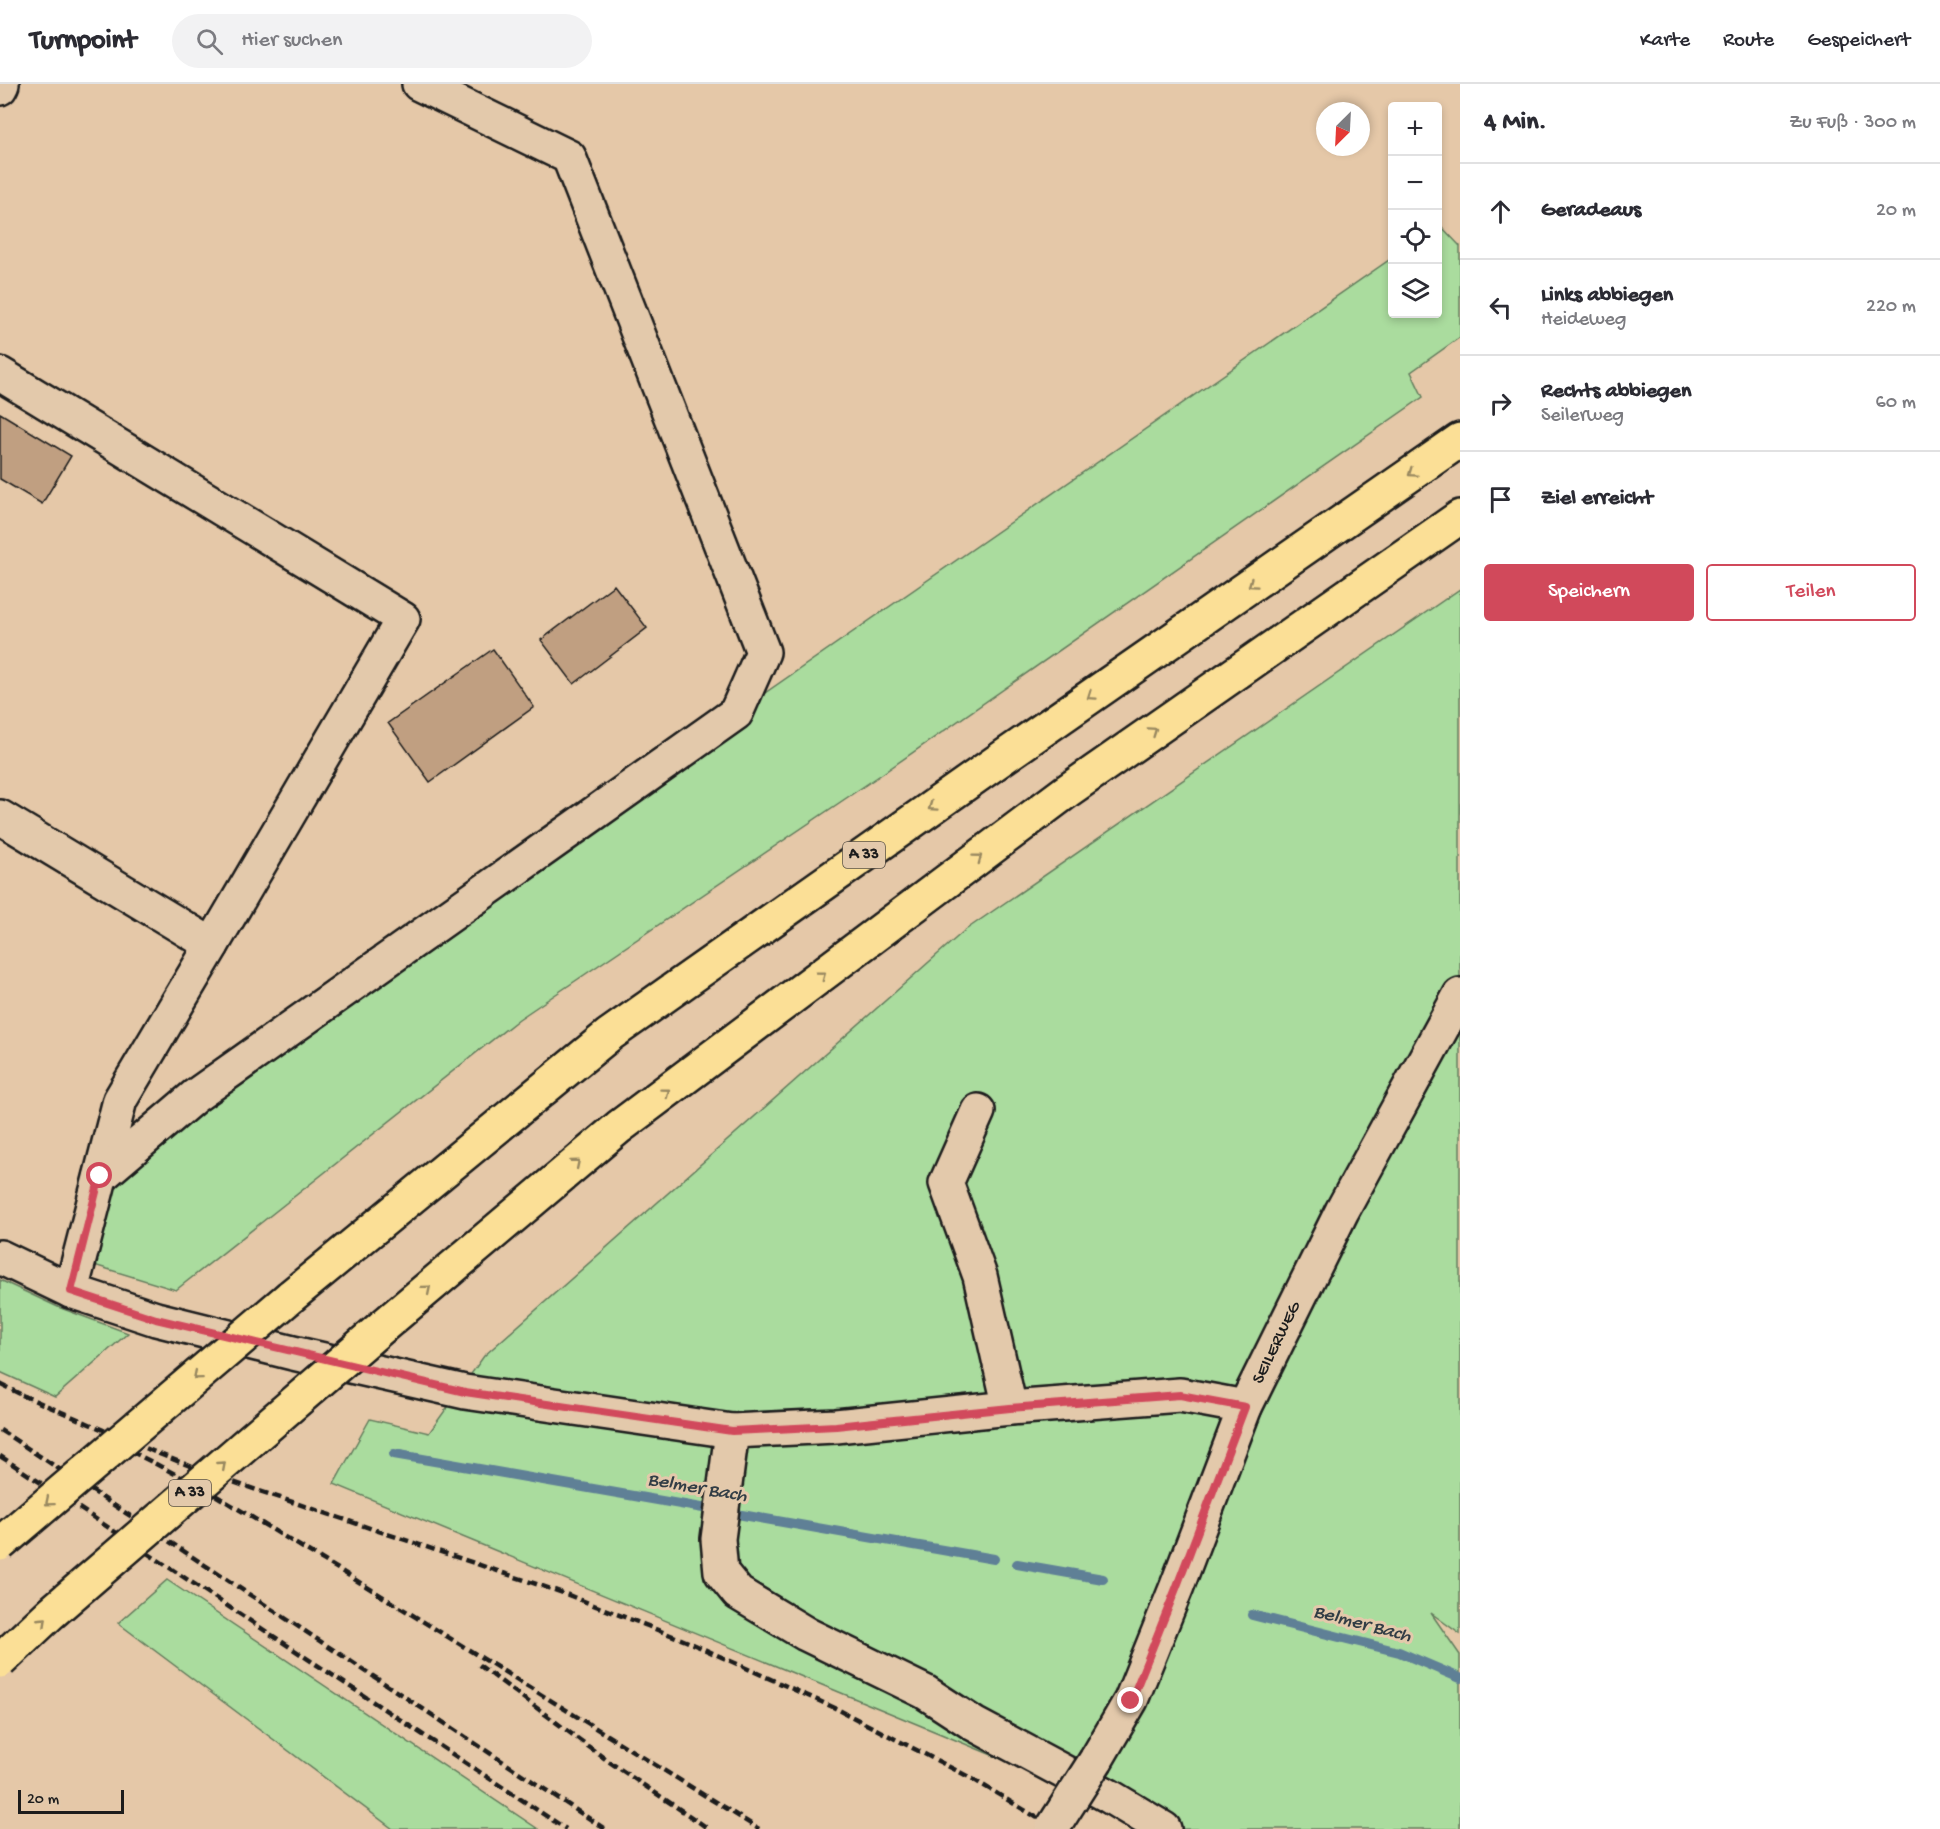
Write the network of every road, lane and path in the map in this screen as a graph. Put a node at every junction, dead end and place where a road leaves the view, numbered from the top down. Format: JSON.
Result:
{"nodes":[{"id":1,"x":419,"y":84,"type":"edge"},
{"id":2,"x":0,"y":374,"type":"edge"},
{"id":3,"x":1460,"y":440,"type":"edge"},
{"id":4,"x":1460,"y":517,"type":"edge"},
{"id":5,"x":0,"y":817,"type":"edge"},
{"id":6,"x":212,"y":945,"type":"junction"},
{"id":7,"x":1460,"y":995,"type":"edge"},
{"id":8,"x":978,"y":1111,"type":"dead end"},
{"id":9,"x":100,"y":1176,"type":"junction"},
{"id":10,"x":0,"y":1257,"type":"edge"},
{"id":11,"x":71,"y":1291,"type":"junction"},
{"id":12,"x":1245,"y":1407,"type":"junction"},
{"id":13,"x":1010,"y":1408,"type":"junction"},
{"id":14,"x":732,"y":1431,"type":"junction"},
{"id":15,"x":0,"y":1544,"type":"edge"},
{"id":16,"x":0,"y":1660,"type":"edge"},
{"id":17,"x":1052,"y":1829,"type":"edge"},
{"id":18,"x":1164,"y":1829,"type":"edge"}],
"edges":[{"from":1,"to":9,"type":"street"},
{"from":2,"to":6,"type":"street"},
{"from":3,"to":15,"type":"highway","number":"A 33","one_way":true,"bridge":true},
{"from":16,"to":4,"type":"highway","number":"A 33","one_way":true,"bridge":true},
{"from":5,"to":6,"type":"street"},
{"from":6,"to":9,"type":"street"},
{"from":7,"to":12,"type":"street","name":"SEILERWEG"},
{"from":8,"to":13,"type":"street"},
{"from":9,"to":11,"type":"street"},
{"from":10,"to":11,"type":"street"},
{"from":11,"to":14,"type":"street"},
{"from":12,"to":13,"type":"street"},
{"from":12,"to":17,"type":"street","name":"SEILERWEG","bridge":true},
{"from":13,"to":14,"type":"street"},
{"from":14,"to":18,"type":"street"}]}
